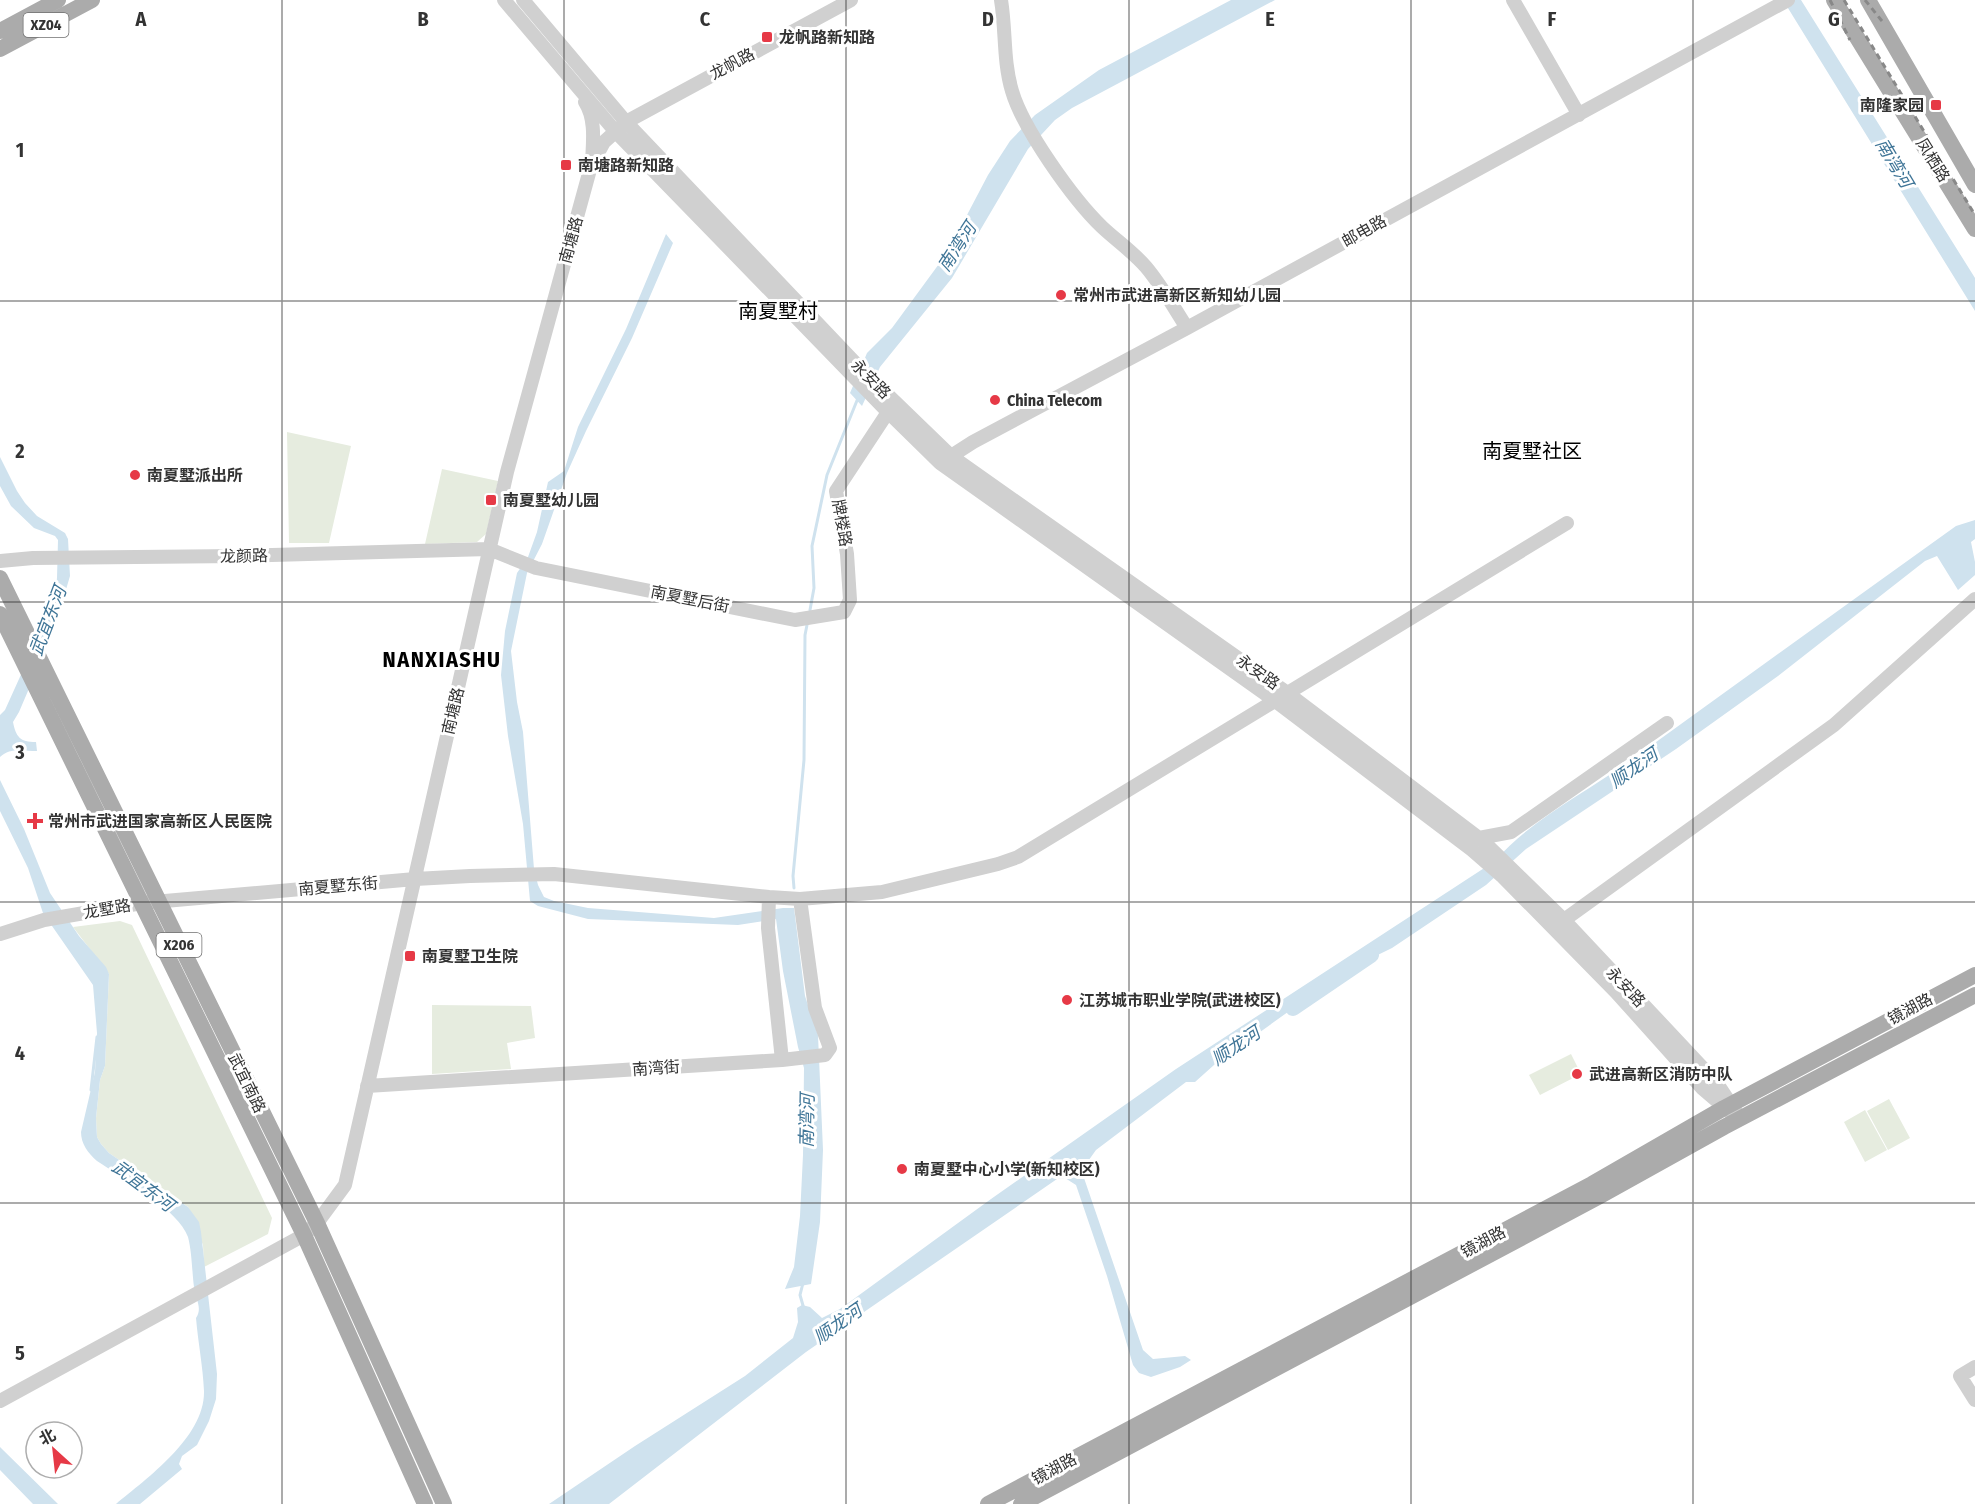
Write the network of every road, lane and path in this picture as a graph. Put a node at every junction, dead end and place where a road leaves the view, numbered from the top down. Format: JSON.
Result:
{"nodes":[{"id":1,"x":58,"y":0,"type":"edge"},
{"id":2,"x":92,"y":0,"type":"edge"},
{"id":3,"x":504,"y":0,"type":"edge"},
{"id":4,"x":523,"y":0,"type":"edge"},
{"id":5,"x":851,"y":0,"type":"edge"},
{"id":6,"x":1001,"y":0,"type":"edge"},
{"id":7,"x":1513,"y":0,"type":"edge"},
{"id":8,"x":1788,"y":0,"type":"edge"},
{"id":9,"x":1834,"y":0,"type":"edge"},
{"id":10,"x":1868,"y":0,"type":"edge"},
{"id":11,"x":0,"y":31,"type":"edge"},
{"id":12,"x":0,"y":49,"type":"edge"},
{"id":13,"x":573,"y":82,"type":"junction"},
{"id":14,"x":1578,"y":115,"type":"junction"},
{"id":15,"x":620,"y":127,"type":"junction"},
{"id":16,"x":591,"y":166,"type":"junction"},
{"id":17,"x":1975,"y":185,"type":"edge"},
{"id":18,"x":1975,"y":229,"type":"edge"},
{"id":19,"x":1187,"y":328,"type":"junction"},
{"id":20,"x":880,"y":395,"type":"junction"},
{"id":21,"x":888,"y":412,"type":"junction"},
{"id":22,"x":946,"y":459,"type":"junction"},
{"id":23,"x":1567,"y":523,"type":"dead end"},
{"id":24,"x":489,"y":549,"type":"junction"},
{"id":25,"x":0,"y":561,"type":"edge"},
{"id":26,"x":0,"y":578,"type":"edge"},
{"id":27,"x":1975,"y":599,"type":"edge"},
{"id":28,"x":844,"y":612,"type":"joint"},
{"id":29,"x":0,"y":614,"type":"edge"},
{"id":30,"x":1286,"y":692,"type":"junction"},
{"id":31,"x":1274,"y":700,"type":"junction"},
{"id":32,"x":1667,"y":723,"type":"dead end"},
{"id":33,"x":1478,"y":843,"type":"junction"},
{"id":34,"x":1508,"y":873,"type":"junction"},
{"id":35,"x":415,"y":879,"type":"junction"},
{"id":36,"x":800,"y":899,"type":"junction"},
{"id":37,"x":768,"y":901,"type":"junction"},
{"id":38,"x":150,"y":902,"type":"junction"},
{"id":39,"x":1564,"y":920,"type":"junction"},
{"id":40,"x":0,"y":934,"type":"edge"},
{"id":41,"x":1975,"y":975,"type":"edge"},
{"id":42,"x":1975,"y":995,"type":"edge"},
{"id":43,"x":789,"y":1059,"type":"junction"},
{"id":44,"x":367,"y":1086,"type":"junction"},
{"id":45,"x":1732,"y":1110,"type":"junction"},
{"id":46,"x":317,"y":1223,"type":"junction"},
{"id":47,"x":304,"y":1235,"type":"junction"},
{"id":48,"x":1975,"y":1367,"type":"edge"},
{"id":49,"x":1975,"y":1400,"type":"edge"},
{"id":50,"x":0,"y":1401,"type":"edge"},
{"id":51,"x":425,"y":1504,"type":"edge"},
{"id":52,"x":444,"y":1504,"type":"edge"},
{"id":53,"x":988,"y":1504,"type":"edge"},
{"id":54,"x":1021,"y":1504,"type":"edge"}],
"edges":[{"from":1,"to":11,"type":"main road","number":"XZ04"},
{"from":2,"to":12,"type":"main road","number":"XZ04"},
{"from":3,"to":13,"type":"street","name":"永安路"},
{"from":4,"to":15,"type":"street","name":"永安路"},
{"from":5,"to":15,"type":"street","name":"龙帆路"},
{"from":6,"to":19,"type":"street"},
{"from":7,"to":14,"type":"street"},
{"from":8,"to":14,"type":"street","name":"邮电路"},
{"from":9,"to":18,"type":"main road","name":"凤栖路"},
{"from":10,"to":17,"type":"main road","name":"凤栖路"},
{"from":13,"to":15,"type":"street","name":"永安路"},
{"from":13,"to":16,"type":"street"},
{"from":14,"to":19,"type":"street","name":"邮电路"},
{"from":15,"to":16,"type":"street","name":"南塘路"},
{"from":15,"to":20,"type":"street","name":"永安路"},
{"from":16,"to":24,"type":"street","name":"南塘路"},
{"from":19,"to":22,"type":"street","name":"邮电路"},
{"from":20,"to":21,"type":"street","name":"永安路"},
{"from":20,"to":22,"type":"street","name":"永安路"},
{"from":21,"to":22,"type":"street","name":"永安路"},
{"from":21,"to":28,"type":"street","name":"牌楼路"},
{"from":22,"to":30,"type":"street","name":"永安路"},
{"from":22,"to":31,"type":"street","name":"永安路"},
{"from":23,"to":30,"type":"street","name":"南夏墅东街"},
{"from":24,"to":25,"type":"street","name":"龙颜路"},
{"from":24,"to":28,"type":"street","name":"南夏墅后街"},
{"from":24,"to":35,"type":"street","name":"南塘路"},
{"from":26,"to":38,"type":"main road","name":"武宜南路","number":"X206"},
{"from":27,"to":39,"type":"street"},
{"from":29,"to":38,"type":"main road","name":"武宜南路","number":"X206"},
{"from":30,"to":31,"type":"street","name":"南夏墅东街"},
{"from":30,"to":33,"type":"street","name":"永安路"},
{"from":31,"to":33,"type":"street","name":"永安路"},
{"from":31,"to":36,"type":"street","name":"南夏墅东街"},
{"from":32,"to":33,"type":"street"},
{"from":33,"to":34,"type":"street"},
{"from":34,"to":39,"type":"street","name":"永安路"},
{"from":34,"to":45,"type":"street","name":"永安路"},
{"from":35,"to":37,"type":"street","name":"南夏墅东街"},
{"from":35,"to":38,"type":"street","name":"南夏墅东街"},
{"from":35,"to":44,"type":"street","name":"南塘路"},
{"from":36,"to":37,"type":"street","name":"南夏墅东街"},
{"from":36,"to":43,"type":"street","name":"南湾街"},
{"from":37,"to":43,"type":"street"},
{"from":38,"to":40,"type":"street","name":"龙墅路"},
{"from":38,"to":46,"type":"main road","name":"武宜南路","number":"X206"},
{"from":38,"to":47,"type":"main road","name":"武宜南路","number":"X206"},
{"from":39,"to":45,"type":"street","name":"永安路"},
{"from":41,"to":45,"type":"main road","name":"镜湖路"},
{"from":42,"to":45,"type":"main road","name":"镜湖路"},
{"from":43,"to":44,"type":"street","name":"南湾街"},
{"from":44,"to":46,"type":"street","name":"南塘路"},
{"from":45,"to":53,"type":"main road","name":"镜湖路"},
{"from":45,"to":54,"type":"main road","name":"镜湖路"},
{"from":46,"to":47,"type":"street","name":"南塘路"},
{"from":46,"to":52,"type":"main road","name":"武宜南路","number":"X206"},
{"from":47,"to":50,"type":"street","name":"南塘路"},
{"from":47,"to":51,"type":"main road","name":"武宜南路","number":"X206"},
{"from":48,"to":49,"type":"street"}]}
